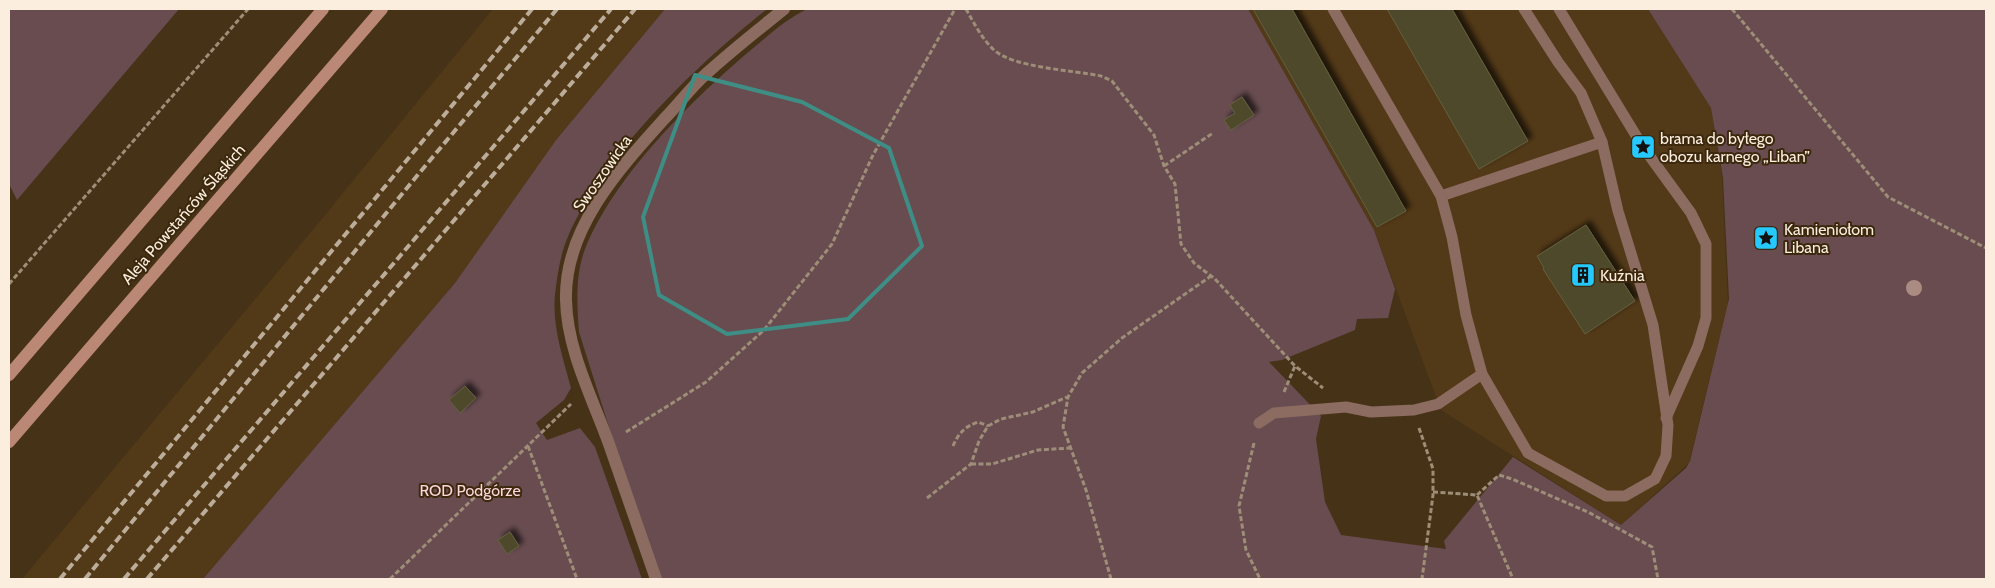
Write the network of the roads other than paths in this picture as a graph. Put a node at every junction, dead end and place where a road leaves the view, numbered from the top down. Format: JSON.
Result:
{"nodes":[{"id":1,"x":323,"y":9,"type":"edge"},
{"id":2,"x":382,"y":9,"type":"edge"},
{"id":3,"x":784,"y":9,"type":"edge"},
{"id":4,"x":1333,"y":9,"type":"edge"},
{"id":5,"x":1524,"y":9,"type":"edge"},
{"id":6,"x":1559,"y":9,"type":"edge"},
{"id":7,"x":1602,"y":142,"type":"junction"},
{"id":8,"x":1441,"y":196,"type":"junction"},
{"id":9,"x":1482,"y":374,"type":"junction"},
{"id":10,"x":9,"y":376,"type":"edge"},
{"id":11,"x":1666,"y":418,"type":"junction"},
{"id":12,"x":1259,"y":422,"type":"road end"},
{"id":13,"x":9,"y":442,"type":"edge"},
{"id":14,"x":656,"y":579,"type":"edge"}],
"edges":[{"from":1,"to":10,"type":"main road","name":"Aleja Powstańców Śląskich"},
{"from":2,"to":13,"type":"main road","name":"Aleja Powstańców Śląskich"},
{"from":3,"to":14,"type":"street","name":"Swoszowicka"},
{"from":4,"to":8,"type":"lane"},
{"from":5,"to":7,"type":"lane"},
{"from":6,"to":11,"type":"lane"},
{"from":7,"to":8,"type":"lane"},
{"from":7,"to":11,"type":"lane"},
{"from":8,"to":9,"type":"lane"},
{"from":9,"to":11,"type":"lane"},
{"from":9,"to":12,"type":"lane"}]}
